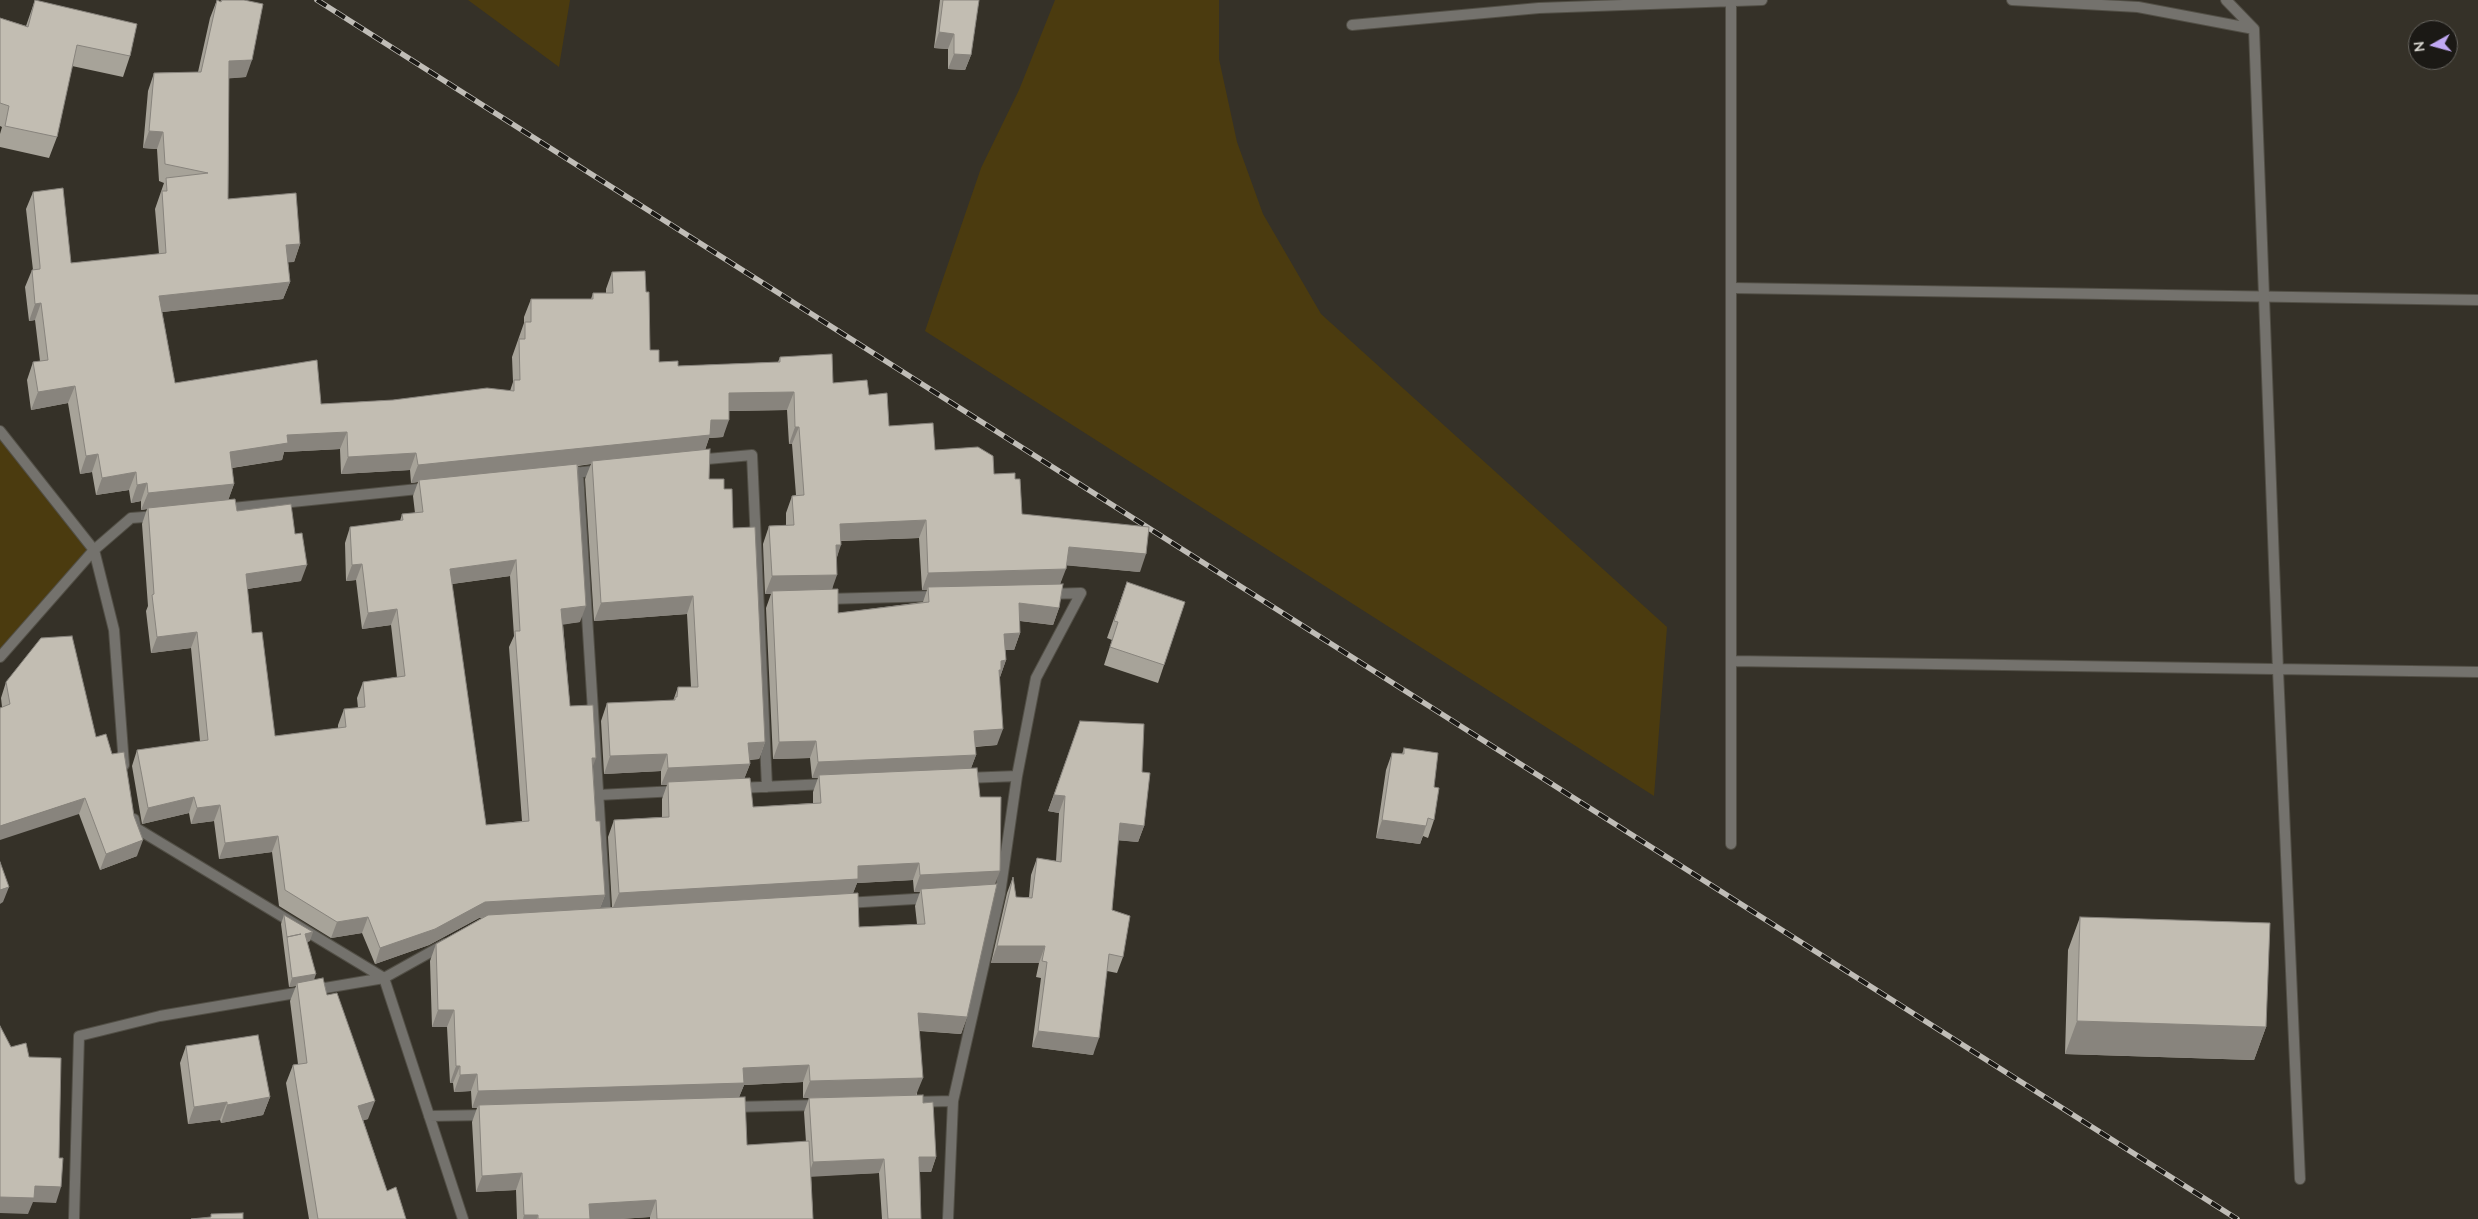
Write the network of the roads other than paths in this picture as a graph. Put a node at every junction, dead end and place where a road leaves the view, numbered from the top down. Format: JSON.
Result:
{"nodes":[{"id":1,"x":1762,"y":0,"type":"edge"},
{"id":2,"x":2012,"y":0,"type":"edge"},
{"id":3,"x":2226,"y":0,"type":"edge"},
{"id":4,"x":1731,"y":2,"type":"junction"},
{"id":5,"x":1352,"y":25,"type":"dead end"},
{"id":6,"x":2254,"y":29,"type":"junction"},
{"id":7,"x":1732,"y":288,"type":"junction"},
{"id":8,"x":2264,"y":295,"type":"junction"},
{"id":9,"x":2478,"y":300,"type":"edge"},
{"id":10,"x":0,"y":431,"type":"edge"},
{"id":11,"x":684,"y":462,"type":"edge"},
{"id":12,"x":617,"y":468,"type":"edge"},
{"id":13,"x":578,"y":472,"type":"junction"},
{"id":14,"x":548,"y":476,"type":"edge"},
{"id":15,"x":439,"y":487,"type":"edge"},
{"id":16,"x":211,"y":510,"type":"edge"},
{"id":17,"x":171,"y":514,"type":"edge"},
{"id":18,"x":94,"y":550,"type":"junction"},
{"id":19,"x":1042,"y":594,"type":"edge"},
{"id":20,"x":945,"y":596,"type":"edge"},
{"id":21,"x":819,"y":600,"type":"edge"},
{"id":22,"x":0,"y":656,"type":"edge"},
{"id":23,"x":1732,"y":661,"type":"junction"},
{"id":24,"x":2278,"y":670,"type":"junction"},
{"id":25,"x":2478,"y":672,"type":"edge"},
{"id":26,"x":126,"y":772,"type":"edge"},
{"id":27,"x":1017,"y":776,"type":"junction"},
{"id":28,"x":960,"y":778,"type":"edge"},
{"id":29,"x":835,"y":784,"type":"edge"},
{"id":30,"x":767,"y":787,"type":"junction"},
{"id":31,"x":728,"y":789,"type":"edge"},
{"id":32,"x":688,"y":791,"type":"edge"},
{"id":33,"x":598,"y":795,"type":"junction"},
{"id":34,"x":132,"y":809,"type":"edge"},
{"id":35,"x":1731,"y":844,"type":"dead end"},
{"id":36,"x":941,"y":898,"type":"edge"},
{"id":37,"x":832,"y":904,"type":"edge"},
{"id":38,"x":606,"y":918,"type":"edge"},
{"id":39,"x":454,"y":940,"type":"edge"},
{"id":40,"x":384,"y":978,"type":"junction"},
{"id":41,"x":953,"y":1101,"type":"junction"},
{"id":42,"x":894,"y":1102,"type":"edge"},
{"id":43,"x":834,"y":1104,"type":"edge"},
{"id":44,"x":726,"y":1108,"type":"edge"},
{"id":45,"x":498,"y":1114,"type":"edge"},
{"id":46,"x":429,"y":1116,"type":"junction"},
{"id":47,"x":2300,"y":1179,"type":"dead end"},
{"id":48,"x":74,"y":1219,"type":"edge"},
{"id":49,"x":463,"y":1219,"type":"edge"},
{"id":50,"x":948,"y":1219,"type":"edge"}],
"edges":[{"from":1,"to":4,"type":"street"},
{"from":2,"to":6,"type":"street"},
{"from":3,"to":6,"type":"street"},
{"from":4,"to":5,"type":"street"},
{"from":4,"to":7,"type":"street"},
{"from":6,"to":8,"type":"street"},
{"from":7,"to":8,"type":"street"},
{"from":7,"to":23,"type":"street"},
{"from":8,"to":9,"type":"street"},
{"from":8,"to":24,"type":"street"},
{"from":10,"to":18,"type":"street"},
{"from":11,"to":30,"type":"street"},
{"from":12,"to":13,"type":"street"},
{"from":13,"to":14,"type":"street"},
{"from":13,"to":33,"type":"street"},
{"from":15,"to":16,"type":"street"},
{"from":17,"to":18,"type":"street"},
{"from":18,"to":22,"type":"street"},
{"from":18,"to":26,"type":"street"},
{"from":19,"to":27,"type":"street"},
{"from":20,"to":21,"type":"street"},
{"from":23,"to":24,"type":"street"},
{"from":23,"to":35,"type":"street"},
{"from":24,"to":25,"type":"street"},
{"from":24,"to":47,"type":"street"},
{"from":27,"to":28,"type":"street"},
{"from":27,"to":41,"type":"street"},
{"from":29,"to":30,"type":"street"},
{"from":30,"to":31,"type":"street"},
{"from":32,"to":33,"type":"street"},
{"from":33,"to":38,"type":"street"},
{"from":34,"to":40,"type":"street"},
{"from":36,"to":37,"type":"street"},
{"from":39,"to":40,"type":"street"},
{"from":40,"to":46,"type":"street"},
{"from":40,"to":48,"type":"street"},
{"from":41,"to":42,"type":"street"},
{"from":41,"to":50,"type":"street"},
{"from":43,"to":44,"type":"street"},
{"from":45,"to":46,"type":"street"},
{"from":46,"to":49,"type":"street"}]}
